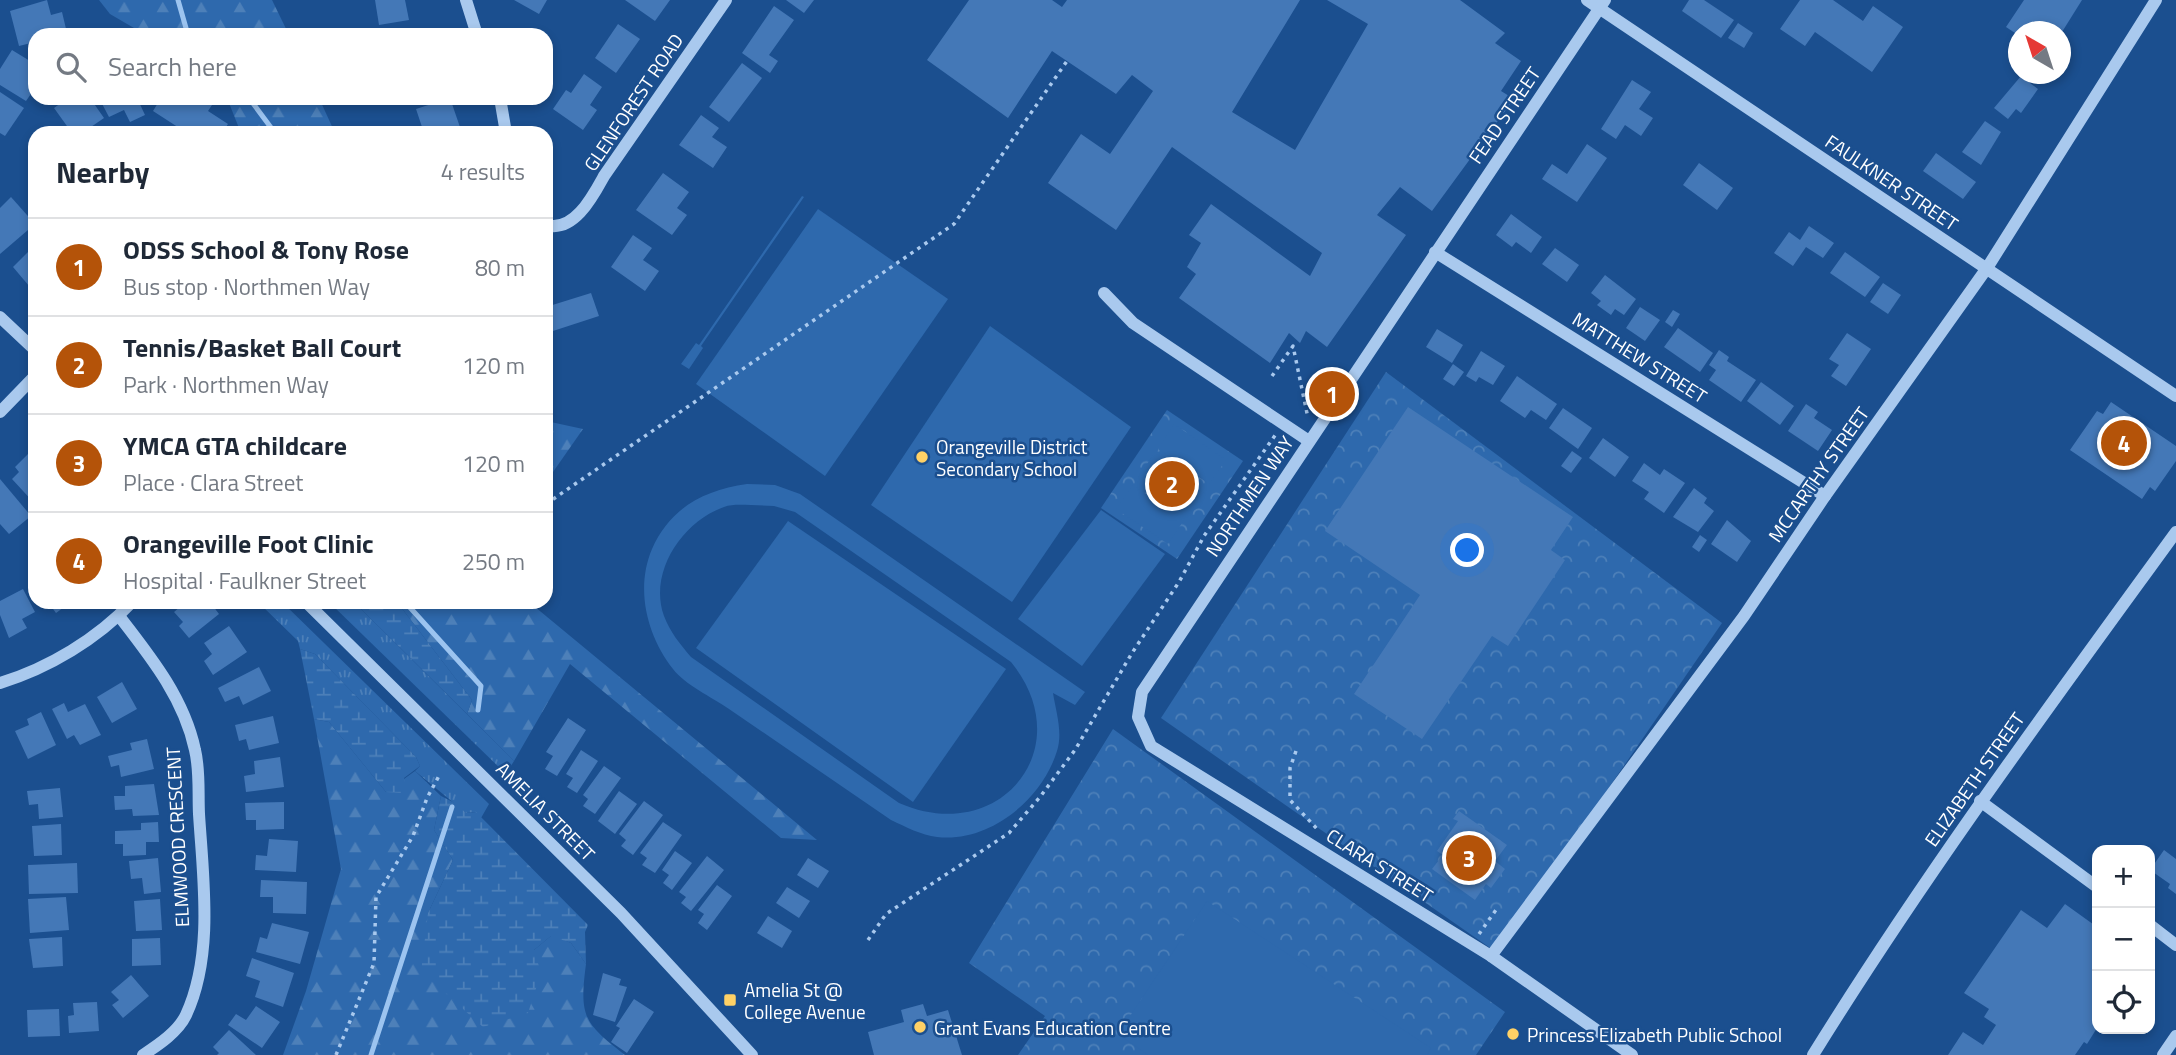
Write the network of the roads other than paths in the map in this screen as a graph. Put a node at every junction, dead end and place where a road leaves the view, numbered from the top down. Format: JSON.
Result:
{"nodes":[{"id":1,"x":466,"y":0,"type":"edge"},
{"id":2,"x":726,"y":0,"type":"edge"},
{"id":3,"x":1587,"y":0,"type":"edge"},
{"id":4,"x":2156,"y":0,"type":"edge"},
{"id":5,"x":1602,"y":4,"type":"edge"},
{"id":6,"x":475,"y":28,"type":"edge"},
{"id":7,"x":501,"y":105,"type":"edge"},
{"id":8,"x":505,"y":126,"type":"edge"},
{"id":9,"x":553,"y":226,"type":"edge"},
{"id":10,"x":1435,"y":251,"type":"junction"},
{"id":11,"x":1987,"y":268,"type":"junction"},
{"id":12,"x":1104,"y":293,"type":"dead end"},
{"id":13,"x":0,"y":317,"type":"edge"},
{"id":14,"x":28,"y":343,"type":"edge"},
{"id":15,"x":28,"y":383,"type":"edge"},
{"id":16,"x":2176,"y":396,"type":"edge"},
{"id":17,"x":0,"y":412,"type":"edge"},
{"id":18,"x":1310,"y":439,"type":"junction"},
{"id":19,"x":1825,"y":496,"type":"junction"},
{"id":20,"x":2176,"y":532,"type":"edge"},
{"id":21,"x":126,"y":609,"type":"edge"},
{"id":22,"x":313,"y":609,"type":"edge"},
{"id":23,"x":119,"y":616,"type":"junction"},
{"id":24,"x":0,"y":683,"type":"edge"},
{"id":25,"x":1142,"y":692,"type":"joint"},
{"id":26,"x":1980,"y":802,"type":"junction"},
{"id":27,"x":2092,"y":883,"type":"edge"},
{"id":28,"x":2155,"y":929,"type":"edge"},
{"id":29,"x":2176,"y":945,"type":"edge"},
{"id":30,"x":1491,"y":956,"type":"junction"},
{"id":31,"x":2176,"y":1036,"type":"edge"},
{"id":32,"x":143,"y":1055,"type":"edge"},
{"id":33,"x":752,"y":1055,"type":"edge"},
{"id":34,"x":1632,"y":1055,"type":"edge"},
{"id":35,"x":1814,"y":1055,"type":"edge"},
{"id":36,"x":2163,"y":1055,"type":"edge"}],
"edges":[{"from":1,"to":6,"type":"street"},
{"from":2,"to":9,"type":"street","name":"GLENFOREST ROAD"},
{"from":3,"to":5,"type":"street","name":"FAULKNER STREET"},
{"from":4,"to":11,"type":"street","name":"MCCARTHY STREET"},
{"from":5,"to":10,"type":"street","name":"FEAD STREET"},
{"from":5,"to":11,"type":"street","name":"FAULKNER STREET"},
{"from":7,"to":8,"type":"street"},
{"from":10,"to":18,"type":"street","name":"NORTHMEN WAY"},
{"from":10,"to":19,"type":"street","name":"MATTHEW STREET"},
{"from":11,"to":16,"type":"street","name":"FAULKNER STREET"},
{"from":11,"to":19,"type":"street","name":"MCCARTHY STREET"},
{"from":12,"to":18,"type":"street"},
{"from":13,"to":14,"type":"street"},
{"from":15,"to":17,"type":"street"},
{"from":18,"to":25,"type":"street","name":"NORTHMEN WAY"},
{"from":19,"to":30,"type":"street","name":"MCCARTHY STREET"},
{"from":20,"to":26,"type":"street","name":"ELIZABETH STREET"},
{"from":21,"to":23,"type":"street"},
{"from":22,"to":33,"type":"street","name":"AMELIA STREET"},
{"from":23,"to":24,"type":"street"},
{"from":23,"to":32,"type":"street","name":"ELMWOOD CRESCENT"},
{"from":25,"to":30,"type":"street","name":"CLARA STREET"},
{"from":26,"to":27,"type":"street"},
{"from":26,"to":35,"type":"street","name":"ELIZABETH STREET"},
{"from":28,"to":29,"type":"street"},
{"from":30,"to":34,"type":"street","name":"CLARA STREET"},
{"from":31,"to":36,"type":"street"}]}
